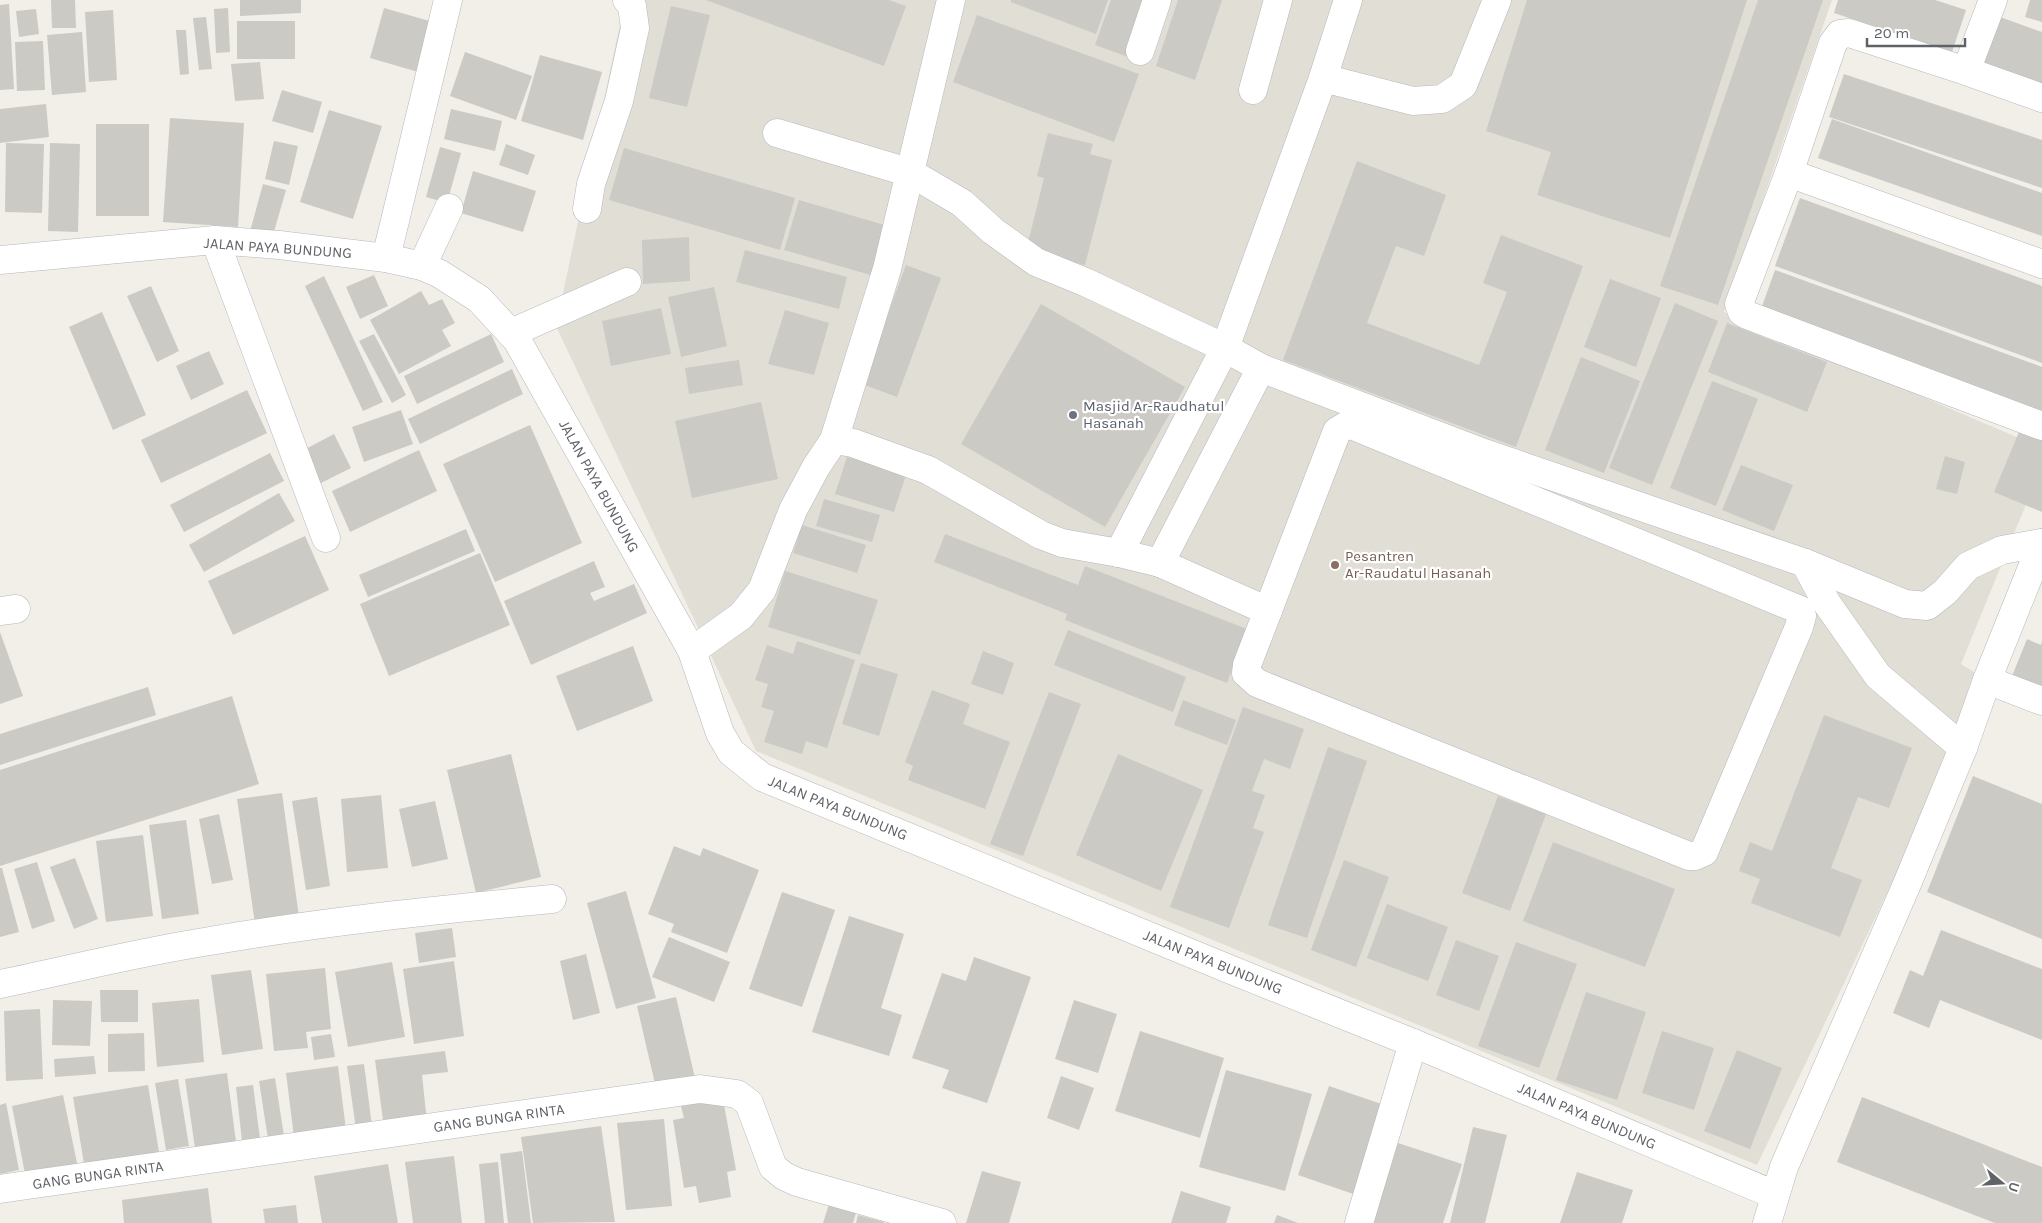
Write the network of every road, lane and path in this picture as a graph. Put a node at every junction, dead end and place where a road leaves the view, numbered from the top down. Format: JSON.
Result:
{"nodes":[{"id":1,"x":448,"y":0,"type":"edge"},
{"id":2,"x":627,"y":0,"type":"edge"},
{"id":3,"x":951,"y":0,"type":"edge"},
{"id":4,"x":1157,"y":0,"type":"edge"},
{"id":5,"x":1278,"y":0,"type":"edge"},
{"id":6,"x":1348,"y":0,"type":"edge"},
{"id":7,"x":1496,"y":0,"type":"edge"},
{"id":8,"x":1993,"y":0,"type":"edge"},
{"id":9,"x":1140,"y":51,"type":"dead end"},
{"id":10,"x":1966,"y":70,"type":"junction"},
{"id":11,"x":1323,"y":78,"type":"junction"},
{"id":12,"x":1253,"y":90,"type":"dead end"},
{"id":13,"x":2042,"y":98,"type":"edge"},
{"id":14,"x":777,"y":133,"type":"dead end"},
{"id":15,"x":911,"y":173,"type":"junction"},
{"id":16,"x":1789,"y":173,"type":"junction"},
{"id":17,"x":449,"y":208,"type":"dead end"},
{"id":18,"x":587,"y":209,"type":"dead end"},
{"id":19,"x":215,"y":240,"type":"junction"},
{"id":20,"x":386,"y":258,"type":"junction"},
{"id":21,"x":0,"y":260,"type":"edge"},
{"id":22,"x":2042,"y":264,"type":"edge"},
{"id":23,"x":422,"y":266,"type":"junction"},
{"id":24,"x":627,"y":282,"type":"dead end"},
{"id":25,"x":511,"y":333,"type":"junction"},
{"id":26,"x":1225,"y":348,"type":"junction"},
{"id":27,"x":1261,"y":368,"type":"junction"},
{"id":28,"x":2042,"y":426,"type":"edge"},
{"id":29,"x":834,"y":440,"type":"junction"},
{"id":30,"x":326,"y":538,"type":"dead end"},
{"id":31,"x":2041,"y":543,"type":"edge"},
{"id":32,"x":1119,"y":553,"type":"junction"},
{"id":33,"x":1805,"y":563,"type":"junction"},
{"id":34,"x":1160,"y":564,"type":"junction"},
{"id":35,"x":1268,"y":610,"type":"junction"},
{"id":36,"x":692,"y":651,"type":"junction"},
{"id":37,"x":1987,"y":680,"type":"junction"},
{"id":38,"x":2042,"y":701,"type":"edge"},
{"id":39,"x":1963,"y":748,"type":"junction"},
{"id":40,"x":552,"y":899,"type":"dead end"},
{"id":41,"x":0,"y":984,"type":"edge"},
{"id":42,"x":1413,"y":1043,"type":"junction"},
{"id":43,"x":0,"y":1189,"type":"edge"},
{"id":44,"x":1775,"y":1195,"type":"junction"},
{"id":45,"x":942,"y":1223,"type":"edge"},
{"id":46,"x":1359,"y":1223,"type":"edge"},
{"id":47,"x":1767,"y":1223,"type":"edge"}],
"edges":[{"from":1,"to":20,"type":"street"},
{"from":2,"to":18,"type":"street"},
{"from":3,"to":15,"type":"street"},
{"from":4,"to":9,"type":"street"},
{"from":5,"to":12,"type":"street"},
{"from":6,"to":11,"type":"street"},
{"from":7,"to":11,"type":"street"},
{"from":8,"to":10,"type":"street"},
{"from":10,"to":13,"type":"street"},
{"from":10,"to":16,"type":"street"},
{"from":11,"to":26,"type":"street"},
{"from":14,"to":15,"type":"street"},
{"from":15,"to":26,"type":"street"},
{"from":15,"to":29,"type":"street"},
{"from":16,"to":22,"type":"street"},
{"from":16,"to":28,"type":"street"},
{"from":17,"to":23,"type":"street"},
{"from":19,"to":20,"type":"street","name":"JALAN PAYA BUNDUNG"},
{"from":19,"to":21,"type":"street","name":"JALAN PAYA BUNDUNG"},
{"from":19,"to":30,"type":"street"},
{"from":20,"to":23,"type":"street","name":"JALAN PAYA BUNDUNG"},
{"from":23,"to":25,"type":"street","name":"JALAN PAYA BUNDUNG"},
{"from":24,"to":25,"type":"street"},
{"from":25,"to":36,"type":"street","name":"JALAN PAYA BUNDUNG"},
{"from":26,"to":27,"type":"street"},
{"from":26,"to":32,"type":"street"},
{"from":27,"to":33,"type":"street"},
{"from":27,"to":34,"type":"street"},
{"from":29,"to":32,"type":"street"},
{"from":29,"to":36,"type":"street"},
{"from":31,"to":33,"type":"street"},
{"from":31,"to":37,"type":"street"},
{"from":32,"to":34,"type":"street"},
{"from":33,"to":39,"type":"street"},
{"from":34,"to":35,"type":"street"},
{"from":35,"to":35,"type":"street"},
{"from":36,"to":42,"type":"street","name":"JALAN PAYA BUNDUNG"},
{"from":37,"to":38,"type":"street"},
{"from":37,"to":39,"type":"street"},
{"from":39,"to":44,"type":"street"},
{"from":40,"to":41,"type":"street"},
{"from":42,"to":44,"type":"street","name":"JALAN PAYA BUNDUNG"},
{"from":42,"to":46,"type":"street"},
{"from":43,"to":45,"type":"street","name":"GANG BUNGA RINTA"},
{"from":44,"to":47,"type":"street"}]}
